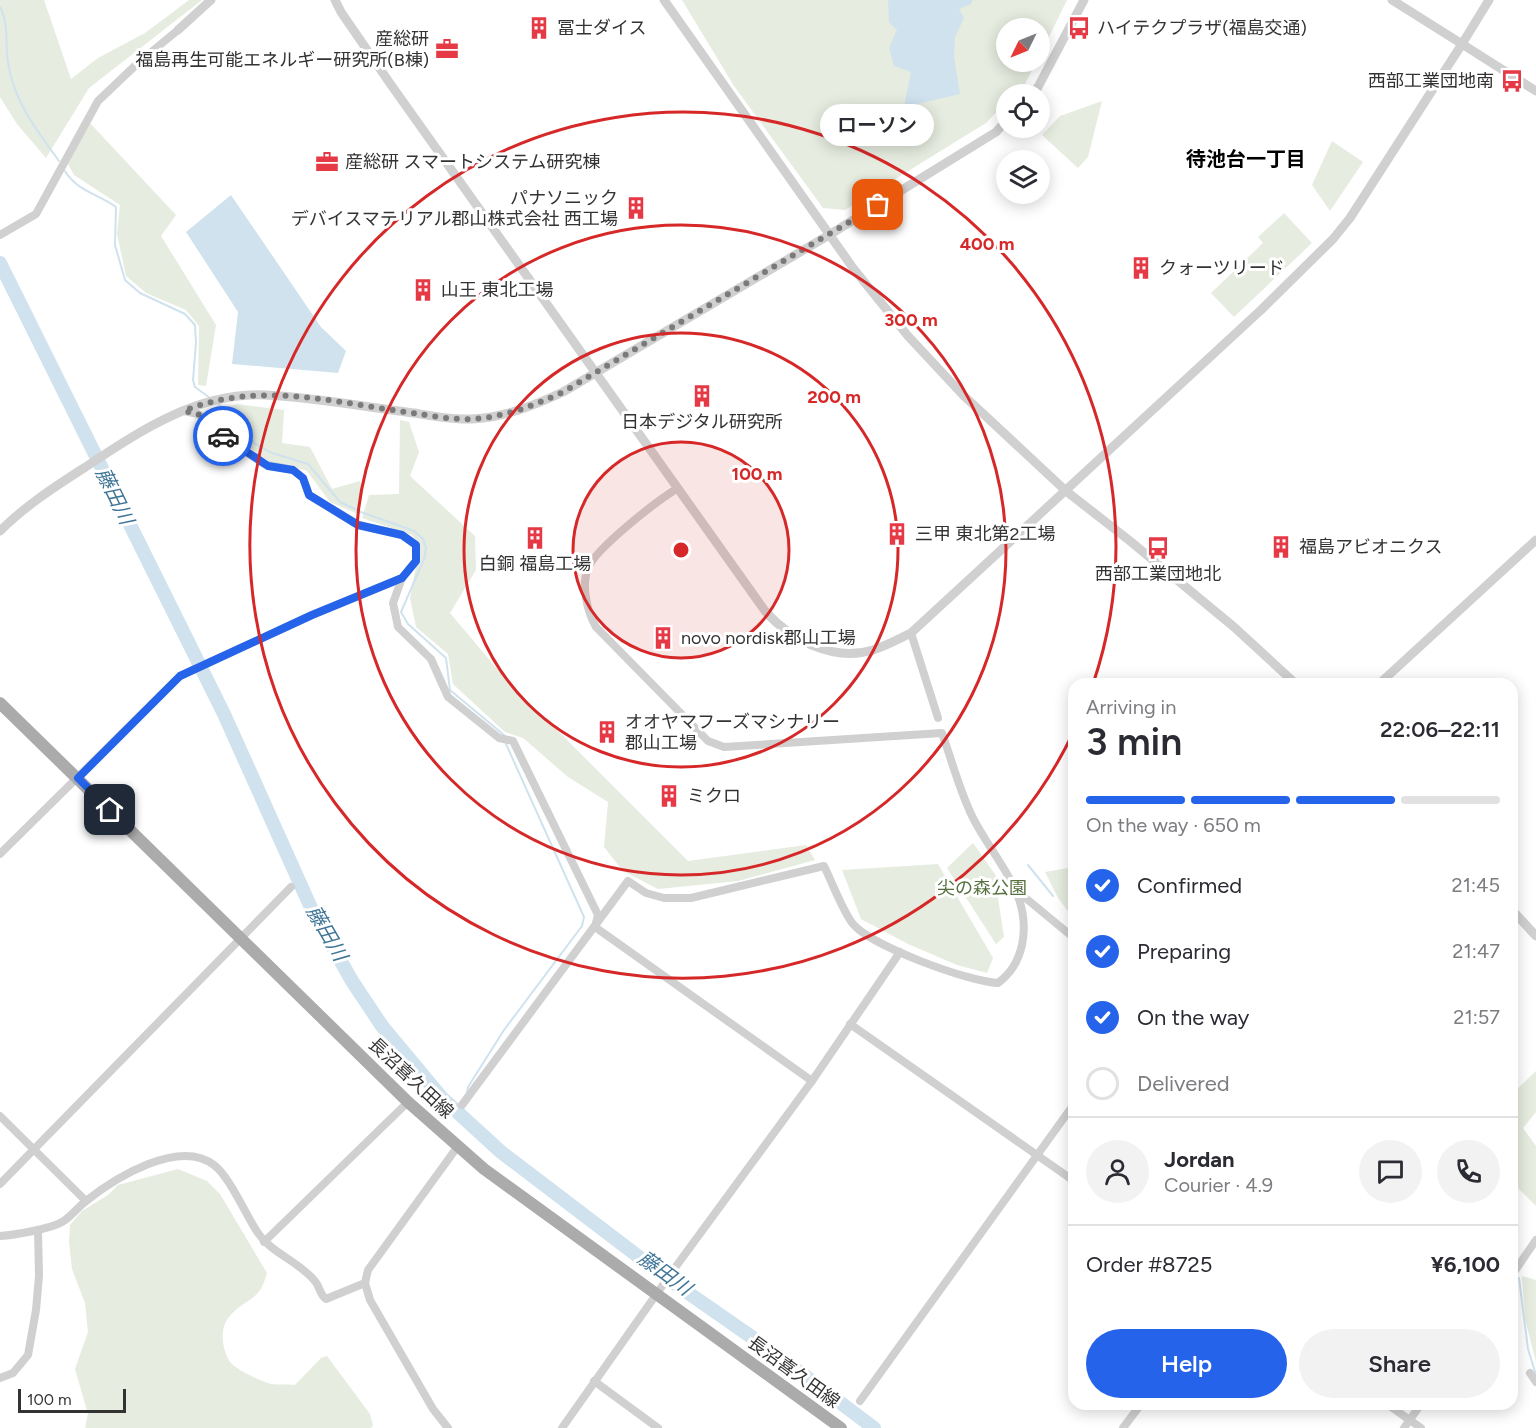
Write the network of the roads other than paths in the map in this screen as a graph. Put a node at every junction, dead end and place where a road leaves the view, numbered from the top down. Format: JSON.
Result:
{"nodes":[{"id":1,"x":211,"y":0,"type":"edge"},
{"id":2,"x":335,"y":0,"type":"edge"},
{"id":3,"x":664,"y":0,"type":"edge"},
{"id":4,"x":1084,"y":0,"type":"edge"},
{"id":5,"x":1392,"y":0,"type":"edge"},
{"id":6,"x":1489,"y":0,"type":"edge"},
{"id":7,"x":178,"y":30,"type":"joint"},
{"id":8,"x":1462,"y":44,"type":"junction"},
{"id":9,"x":1038,"y":84,"type":"edge"},
{"id":10,"x":1536,"y":91,"type":"edge"},
{"id":11,"x":996,"y":132,"type":"edge"},
{"id":12,"x":3,"y":234,"type":"edge"},
{"id":13,"x":830,"y":235,"type":"junction"},
{"id":14,"x":595,"y":372,"type":"junction"},
{"id":15,"x":184,"y":411,"type":"junction"},
{"id":16,"x":678,"y":488,"type":"junction"},
{"id":17,"x":1066,"y":491,"type":"junction"},
{"id":18,"x":0,"y":531,"type":"edge"},
{"id":19,"x":1536,"y":540,"type":"edge"},
{"id":20,"x":402,"y":578,"type":"junction"},
{"id":21,"x":911,"y":633,"type":"junction"},
{"id":22,"x":1289,"y":678,"type":"edge"},
{"id":23,"x":1386,"y":678,"type":"edge"},
{"id":24,"x":0,"y":703,"type":"edge"},
{"id":25,"x":938,"y":718,"type":"dead end"},
{"id":26,"x":78,"y":778,"type":"junction"},
{"id":27,"x":0,"y":854,"type":"edge"},
{"id":28,"x":291,"y":886,"type":"dead end"},
{"id":29,"x":1016,"y":890,"type":"junction"},
{"id":30,"x":1518,"y":916,"type":"edge"},
{"id":31,"x":595,"y":927,"type":"junction"},
{"id":32,"x":1068,"y":933,"type":"edge"},
{"id":33,"x":1536,"y":936,"type":"edge"},
{"id":34,"x":242,"y":938,"type":"junction"},
{"id":35,"x":900,"y":952,"type":"junction"},
{"id":36,"x":850,"y":1024,"type":"junction"},
{"id":37,"x":812,"y":1081,"type":"junction"},
{"id":38,"x":408,"y":1102,"type":"junction"},
{"id":39,"x":462,"y":1105,"type":"dead end"},
{"id":40,"x":1068,"y":1112,"type":"edge"},
{"id":41,"x":0,"y":1116,"type":"edge"},
{"id":42,"x":458,"y":1146,"type":"junction"},
{"id":43,"x":33,"y":1150,"type":"junction"},
{"id":44,"x":1037,"y":1155,"type":"junction"},
{"id":45,"x":1068,"y":1177,"type":"edge"},
{"id":46,"x":0,"y":1184,"type":"edge"},
{"id":47,"x":86,"y":1201,"type":"junction"},
{"id":48,"x":38,"y":1230,"type":"junction"},
{"id":49,"x":0,"y":1236,"type":"edge"},
{"id":50,"x":1536,"y":1240,"type":"edge"},
{"id":51,"x":264,"y":1242,"type":"junction"},
{"id":52,"x":1518,"y":1266,"type":"edge"},
{"id":53,"x":364,"y":1283,"type":"junction"},
{"id":54,"x":658,"y":1293,"type":"junction"},
{"id":55,"x":1530,"y":1373,"type":"dead end"},
{"id":56,"x":0,"y":1378,"type":"edge"},
{"id":57,"x":594,"y":1382,"type":"junction"},
{"id":58,"x":1536,"y":1382,"type":"edge"},
{"id":59,"x":860,"y":1401,"type":"dead end"},
{"id":60,"x":1137,"y":1410,"type":"edge"},
{"id":61,"x":1396,"y":1410,"type":"edge"},
{"id":62,"x":1417,"y":1410,"type":"edge"},
{"id":63,"x":1410,"y":1420,"type":"junction"},
{"id":64,"x":448,"y":1428,"type":"edge"},
{"id":65,"x":562,"y":1428,"type":"edge"},
{"id":66,"x":658,"y":1428,"type":"edge"},
{"id":67,"x":841,"y":1428,"type":"edge"},
{"id":68,"x":1124,"y":1428,"type":"edge"},
{"id":69,"x":1404,"y":1428,"type":"edge"},
{"id":70,"x":1421,"y":1428,"type":"edge"}],
"edges":[{"from":1,"to":7,"type":"street"},
{"from":2,"to":14,"type":"street"},
{"from":3,"to":13,"type":"street"},
{"from":4,"to":9,"type":"street"},
{"from":5,"to":8,"type":"street"},
{"from":6,"to":8,"type":"street"},
{"from":7,"to":12,"type":"street"},
{"from":8,"to":10,"type":"street"},
{"from":8,"to":17,"type":"street"},
{"from":11,"to":13,"type":"street"},
{"from":13,"to":14,"type":"street"},
{"from":13,"to":17,"type":"street"},
{"from":14,"to":15,"type":"street"},
{"from":14,"to":16,"type":"street"},
{"from":15,"to":18,"type":"street"},
{"from":15,"to":20,"type":"street"},
{"from":16,"to":21,"type":"street"},
{"from":16,"to":29,"type":"street"},
{"from":17,"to":21,"type":"street"},
{"from":17,"to":22,"type":"street"},
{"from":19,"to":23,"type":"street"},
{"from":20,"to":26,"type":"street"},
{"from":20,"to":31,"type":"street"},
{"from":21,"to":25,"type":"street"},
{"from":24,"to":26,"type":"main road","name":"長沼喜久田線"},
{"from":26,"to":27,"type":"street"},
{"from":26,"to":34,"type":"main road","name":"長沼喜久田線"},
{"from":28,"to":34,"type":"street"},
{"from":29,"to":32,"type":"street"},
{"from":29,"to":35,"type":"street"},
{"from":30,"to":33,"type":"street"},
{"from":31,"to":35,"type":"street"},
{"from":31,"to":37,"type":"street"},
{"from":31,"to":39,"type":"street"},
{"from":34,"to":38,"type":"main road","name":"長沼喜久田線"},
{"from":34,"to":43,"type":"street"},
{"from":35,"to":36,"type":"street"},
{"from":36,"to":37,"type":"street"},
{"from":36,"to":44,"type":"street"},
{"from":37,"to":54,"type":"street"},
{"from":38,"to":42,"type":"main road","name":"長沼喜久田線"},
{"from":38,"to":51,"type":"street"},
{"from":40,"to":44,"type":"street"},
{"from":41,"to":43,"type":"street"},
{"from":42,"to":53,"type":"street"},
{"from":42,"to":54,"type":"main road","name":"長沼喜久田線"},
{"from":43,"to":46,"type":"street"},
{"from":43,"to":47,"type":"street"},
{"from":44,"to":45,"type":"street"},
{"from":44,"to":59,"type":"street"},
{"from":47,"to":48,"type":"street"},
{"from":47,"to":51,"type":"street"},
{"from":48,"to":49,"type":"street"},
{"from":48,"to":56,"type":"street"},
{"from":50,"to":52,"type":"street"},
{"from":51,"to":53,"type":"street"},
{"from":53,"to":64,"type":"street"},
{"from":54,"to":57,"type":"street"},
{"from":54,"to":67,"type":"main road","name":"長沼喜久田線"},
{"from":55,"to":58,"type":"street"},
{"from":57,"to":65,"type":"street"},
{"from":57,"to":66,"type":"street"},
{"from":60,"to":68,"type":"street"},
{"from":61,"to":63,"type":"street"},
{"from":62,"to":63,"type":"street"},
{"from":63,"to":69,"type":"street"},
{"from":63,"to":70,"type":"street"}]}
